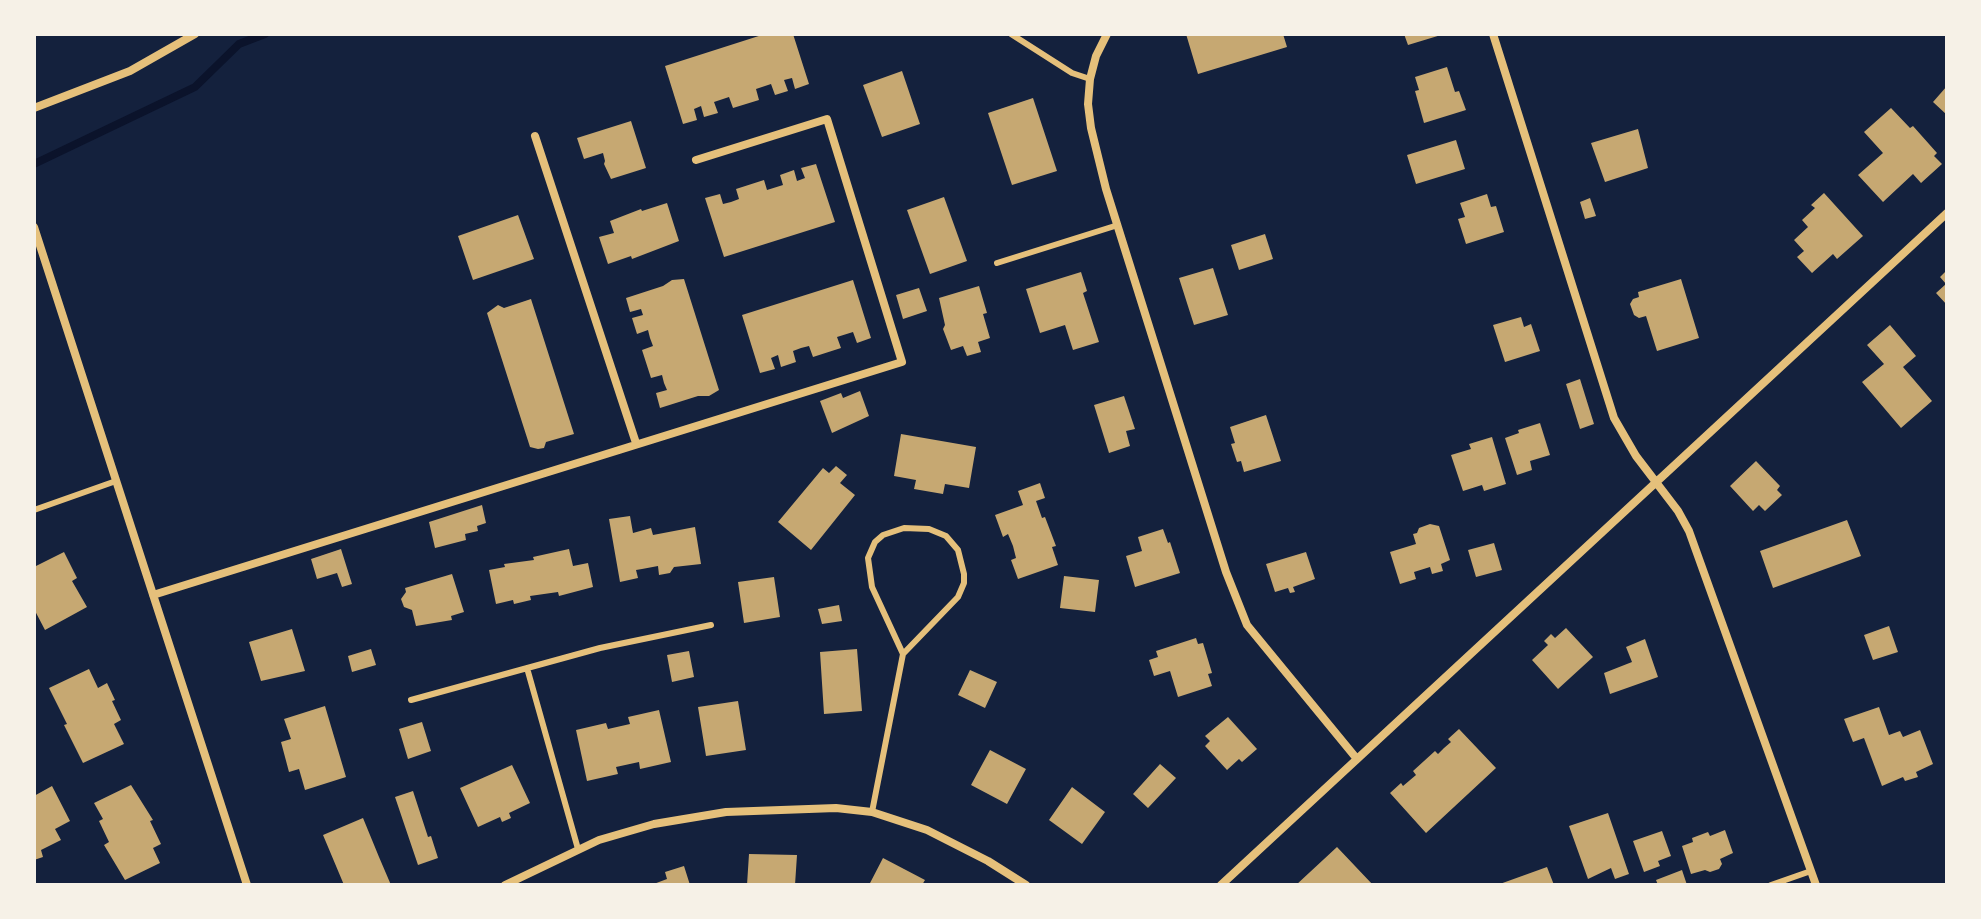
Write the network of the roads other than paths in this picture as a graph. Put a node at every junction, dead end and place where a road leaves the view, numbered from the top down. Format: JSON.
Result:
{"nodes":[{"id":1,"x":195,"y":34,"type":"edge"},
{"id":2,"x":1011,"y":34,"type":"edge"},
{"id":3,"x":1107,"y":34,"type":"edge"},
{"id":4,"x":1493,"y":34,"type":"edge"},
{"id":5,"x":1090,"y":79,"type":"junction"},
{"id":6,"x":34,"y":108,"type":"edge"},
{"id":7,"x":535,"y":136,"type":"dead end"},
{"id":8,"x":696,"y":160,"type":"dead end"},
{"id":9,"x":1947,"y":213,"type":"edge"},
{"id":10,"x":1118,"y":225,"type":"junction"},
{"id":11,"x":34,"y":227,"type":"edge"},
{"id":12,"x":997,"y":263,"type":"dead end"},
{"id":13,"x":636,"y":443,"type":"junction"},
{"id":14,"x":116,"y":481,"type":"junction"},
{"id":15,"x":1656,"y":481,"type":"junction"},
{"id":16,"x":34,"y":510,"type":"edge"},
{"id":17,"x":153,"y":595,"type":"junction"},
{"id":18,"x":711,"y":625,"type":"dead end"},
{"id":19,"x":903,"y":654,"type":"junction"},
{"id":20,"x":527,"y":668,"type":"junction"},
{"id":21,"x":411,"y":700,"type":"dead end"},
{"id":22,"x":1357,"y":759,"type":"junction"},
{"id":23,"x":872,"y":812,"type":"junction"},
{"id":24,"x":578,"y":849,"type":"junction"},
{"id":25,"x":1811,"y":871,"type":"junction"},
{"id":26,"x":247,"y":885,"type":"edge"},
{"id":27,"x":505,"y":885,"type":"edge"},
{"id":28,"x":1026,"y":885,"type":"edge"},
{"id":29,"x":1221,"y":885,"type":"edge"},
{"id":30,"x":1771,"y":885,"type":"edge"},
{"id":31,"x":1816,"y":885,"type":"edge"}],
"edges":[{"from":1,"to":6,"type":"street"},
{"from":2,"to":5,"type":"lane"},
{"from":3,"to":5,"type":"street"},
{"from":4,"to":15,"type":"street"},
{"from":5,"to":10,"type":"street"},
{"from":7,"to":13,"type":"street"},
{"from":8,"to":13,"type":"street"},
{"from":9,"to":15,"type":"street"},
{"from":10,"to":12,"type":"lane"},
{"from":10,"to":22,"type":"street"},
{"from":11,"to":14,"type":"street"},
{"from":13,"to":17,"type":"street"},
{"from":14,"to":16,"type":"lane"},
{"from":14,"to":17,"type":"street"},
{"from":15,"to":22,"type":"street"},
{"from":15,"to":25,"type":"street"},
{"from":17,"to":26,"type":"street"},
{"from":18,"to":20,"type":"lane"},
{"from":19,"to":19,"type":"lane"},
{"from":19,"to":23,"type":"lane"},
{"from":20,"to":21,"type":"lane"},
{"from":20,"to":24,"type":"lane"},
{"from":22,"to":29,"type":"street"},
{"from":23,"to":24,"type":"street"},
{"from":23,"to":28,"type":"street"},
{"from":24,"to":27,"type":"street"},
{"from":25,"to":30,"type":"lane"},
{"from":25,"to":31,"type":"street"}]}
